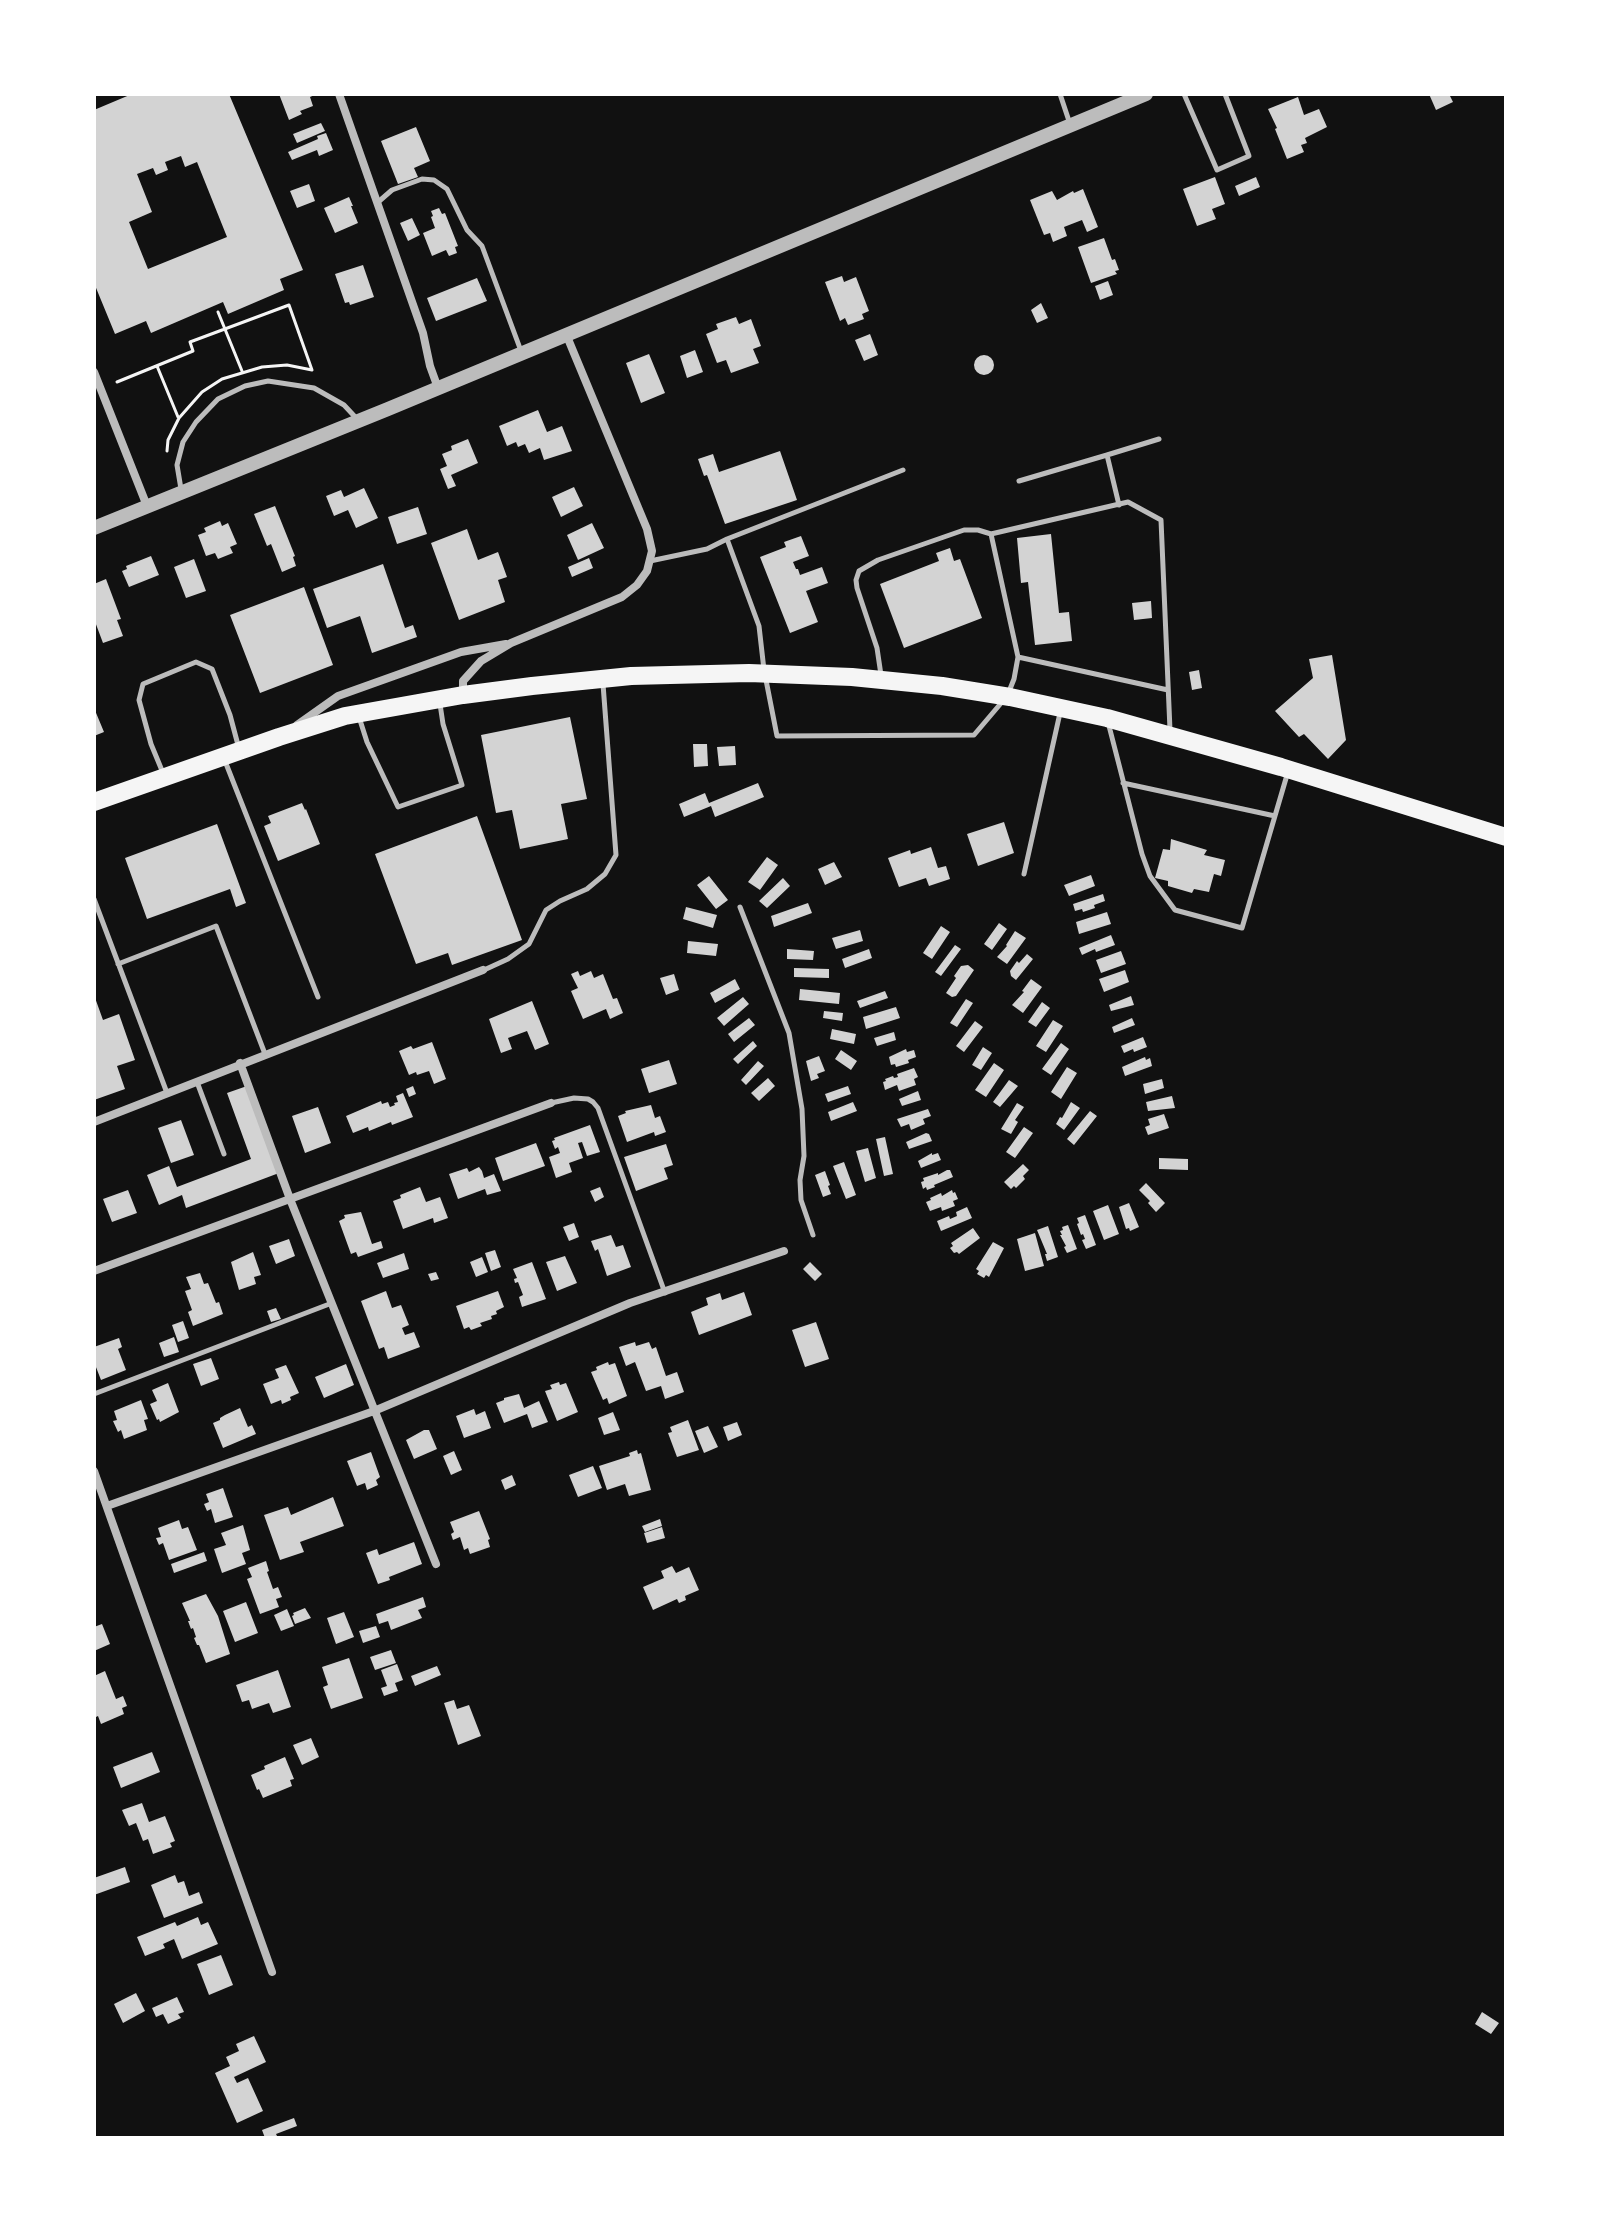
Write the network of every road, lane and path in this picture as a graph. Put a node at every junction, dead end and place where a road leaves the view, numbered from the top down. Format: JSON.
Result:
{"nodes":[{"id":1,"x":339,"y":94,"type":"edge"},
{"id":2,"x":1060,"y":94,"type":"edge"},
{"id":3,"x":1146,"y":94,"type":"edge"},
{"id":4,"x":1184,"y":94,"type":"edge"},
{"id":5,"x":1225,"y":94,"type":"edge"},
{"id":6,"x":1071,"y":125,"type":"junction"},
{"id":7,"x":377,"y":203,"type":"junction"},
{"id":8,"x":218,"y":312,"type":"dead end"},
{"id":9,"x":225,"y":329,"type":"junction"},
{"id":10,"x":566,"y":333,"type":"junction"},
{"id":11,"x":522,"y":352,"type":"junction"},
{"id":12,"x":157,"y":366,"type":"junction"},
{"id":13,"x":242,"y":371,"type":"junction"},
{"id":14,"x":94,"y":372,"type":"edge"},
{"id":15,"x":117,"y":382,"type":"dead end"},
{"id":16,"x":438,"y":388,"type":"junction"},
{"id":17,"x":179,"y":418,"type":"junction"},
{"id":18,"x":358,"y":420,"type":"junction"},
{"id":19,"x":1159,"y":439,"type":"dead end"},
{"id":20,"x":167,"y":450,"type":"dead end"},
{"id":21,"x":1107,"y":455,"type":"junction"},
{"id":22,"x":903,"y":470,"type":"dead end"},
{"id":23,"x":1019,"y":481,"type":"dead end"},
{"id":24,"x":182,"y":493,"type":"junction"},
{"id":25,"x":1119,"y":505,"type":"junction"},
{"id":26,"x":147,"y":506,"type":"junction"},
{"id":27,"x":94,"y":528,"type":"edge"},
{"id":28,"x":991,"y":534,"type":"junction"},
{"id":29,"x":727,"y":539,"type":"junction"},
{"id":30,"x":649,"y":561,"type":"junction"},
{"id":31,"x":511,"y":643,"type":"junction"},
{"id":32,"x":1018,"y":657,"type":"junction"},
{"id":33,"x":765,"y":674,"type":"junction"},
{"id":34,"x":603,"y":679,"type":"junction"},
{"id":35,"x":881,"y":680,"type":"junction"},
{"id":36,"x":1168,"y":690,"type":"junction"},
{"id":37,"x":463,"y":695,"type":"junction"},
{"id":38,"x":1007,"y":697,"type":"junction"},
{"id":39,"x":439,"y":699,"type":"junction"},
{"id":40,"x":1061,"y":708,"type":"junction"},
{"id":41,"x":358,"y":714,"type":"junction"},
{"id":42,"x":1107,"y":718,"type":"junction"},
{"id":43,"x":1170,"y":735,"type":"junction"},
{"id":44,"x":279,"y":737,"type":"junction"},
{"id":45,"x":231,"y":753,"type":"junction"},
{"id":46,"x":1285,"y":768,"type":"junction"},
{"id":47,"x":164,"y":776,"type":"junction"},
{"id":48,"x":1123,"y":783,"type":"junction"},
{"id":49,"x":94,"y":802,"type":"edge"},
{"id":50,"x":1275,"y":816,"type":"junction"},
{"id":51,"x":1506,"y":837,"type":"edge"},
{"id":52,"x":1024,"y":874,"type":"dead end"},
{"id":53,"x":94,"y":899,"type":"edge"},
{"id":54,"x":740,"y":907,"type":"dead end"},
{"id":55,"x":118,"y":964,"type":"junction"},
{"id":56,"x":483,"y":970,"type":"joint"},
{"id":57,"x":318,"y":997,"type":"dead end"},
{"id":58,"x":265,"y":1054,"type":"junction"},
{"id":59,"x":240,"y":1063,"type":"junction"},
{"id":60,"x":196,"y":1081,"type":"junction"},
{"id":61,"x":167,"y":1093,"type":"junction"},
{"id":62,"x":551,"y":1103,"type":"joint"},
{"id":63,"x":94,"y":1122,"type":"edge"},
{"id":64,"x":224,"y":1154,"type":"dead end"},
{"id":65,"x":290,"y":1199,"type":"junction"},
{"id":66,"x":813,"y":1235,"type":"dead end"},
{"id":67,"x":784,"y":1251,"type":"dead end"},
{"id":68,"x":94,"y":1271,"type":"edge"},
{"id":69,"x":665,"y":1293,"type":"junction"},
{"id":70,"x":332,"y":1303,"type":"junction"},
{"id":71,"x":94,"y":1394,"type":"edge"},
{"id":72,"x":374,"y":1411,"type":"junction"},
{"id":73,"x":94,"y":1471,"type":"edge"},
{"id":74,"x":107,"y":1506,"type":"junction"},
{"id":75,"x":436,"y":1564,"type":"dead end"},
{"id":76,"x":272,"y":1972,"type":"dead end"}],
"edges":[{"from":1,"to":7,"type":"street"},
{"from":2,"to":6,"type":"lane"},
{"from":3,"to":6,"type":"street"},
{"from":4,"to":5,"type":"lane"},
{"from":6,"to":10,"type":"street"},
{"from":7,"to":11,"type":"lane"},
{"from":7,"to":16,"type":"street"},
{"from":8,"to":9,"type":"path"},
{"from":9,"to":12,"type":"path"},
{"from":9,"to":13,"type":"path"},
{"from":9,"to":13,"type":"path"},
{"from":10,"to":11,"type":"street"},
{"from":10,"to":30,"type":"street"},
{"from":11,"to":16,"type":"street"},
{"from":12,"to":15,"type":"path"},
{"from":12,"to":17,"type":"path"},
{"from":13,"to":17,"type":"path"},
{"from":14,"to":26,"type":"street"},
{"from":16,"to":18,"type":"street"},
{"from":17,"to":20,"type":"path"},
{"from":18,"to":24,"type":"street"},
{"from":18,"to":24,"type":"lane"},
{"from":19,"to":21,"type":"lane"},
{"from":21,"to":23,"type":"lane"},
{"from":21,"to":25,"type":"lane"},
{"from":22,"to":29,"type":"lane"},
{"from":24,"to":26,"type":"street"},
{"from":25,"to":28,"type":"lane"},
{"from":25,"to":36,"type":"lane"},
{"from":26,"to":27,"type":"street"},
{"from":28,"to":32,"type":"lane"},
{"from":28,"to":35,"type":"lane"},
{"from":29,"to":30,"type":"lane"},
{"from":29,"to":33,"type":"lane"},
{"from":30,"to":31,"type":"street"},
{"from":31,"to":37,"type":"street"},
{"from":31,"to":44,"type":"street"},
{"from":32,"to":36,"type":"lane"},
{"from":32,"to":38,"type":"lane"},
{"from":33,"to":34,"type":"main road"},
{"from":33,"to":35,"type":"main road"},
{"from":33,"to":38,"type":"lane"},
{"from":34,"to":37,"type":"main road"},
{"from":34,"to":56,"type":"lane"},
{"from":35,"to":38,"type":"main road"},
{"from":36,"to":43,"type":"lane"},
{"from":37,"to":39,"type":"main road"},
{"from":38,"to":40,"type":"main road"},
{"from":39,"to":41,"type":"main road"},
{"from":39,"to":41,"type":"lane"},
{"from":40,"to":42,"type":"main road"},
{"from":40,"to":52,"type":"lane"},
{"from":41,"to":44,"type":"main road"},
{"from":42,"to":43,"type":"main road"},
{"from":42,"to":48,"type":"lane"},
{"from":43,"to":46,"type":"main road"},
{"from":44,"to":45,"type":"main road"},
{"from":45,"to":47,"type":"main road"},
{"from":45,"to":47,"type":"lane"},
{"from":45,"to":57,"type":"lane"},
{"from":46,"to":50,"type":"lane"},
{"from":46,"to":51,"type":"main road"},
{"from":47,"to":49,"type":"main road"},
{"from":48,"to":50,"type":"lane"},
{"from":48,"to":50,"type":"lane"},
{"from":53,"to":55,"type":"lane"},
{"from":54,"to":66,"type":"lane"},
{"from":55,"to":58,"type":"lane"},
{"from":55,"to":61,"type":"lane"},
{"from":56,"to":58,"type":"street"},
{"from":58,"to":59,"type":"street"},
{"from":59,"to":60,"type":"street"},
{"from":59,"to":65,"type":"street"},
{"from":60,"to":61,"type":"street"},
{"from":60,"to":64,"type":"lane"},
{"from":61,"to":63,"type":"street"},
{"from":62,"to":65,"type":"street"},
{"from":62,"to":69,"type":"lane"},
{"from":65,"to":68,"type":"street"},
{"from":65,"to":70,"type":"street"},
{"from":67,"to":69,"type":"street"},
{"from":69,"to":72,"type":"street"},
{"from":70,"to":71,"type":"lane"},
{"from":70,"to":72,"type":"street"},
{"from":72,"to":74,"type":"street"},
{"from":72,"to":75,"type":"street"},
{"from":73,"to":74,"type":"street"},
{"from":74,"to":76,"type":"street"}]}
